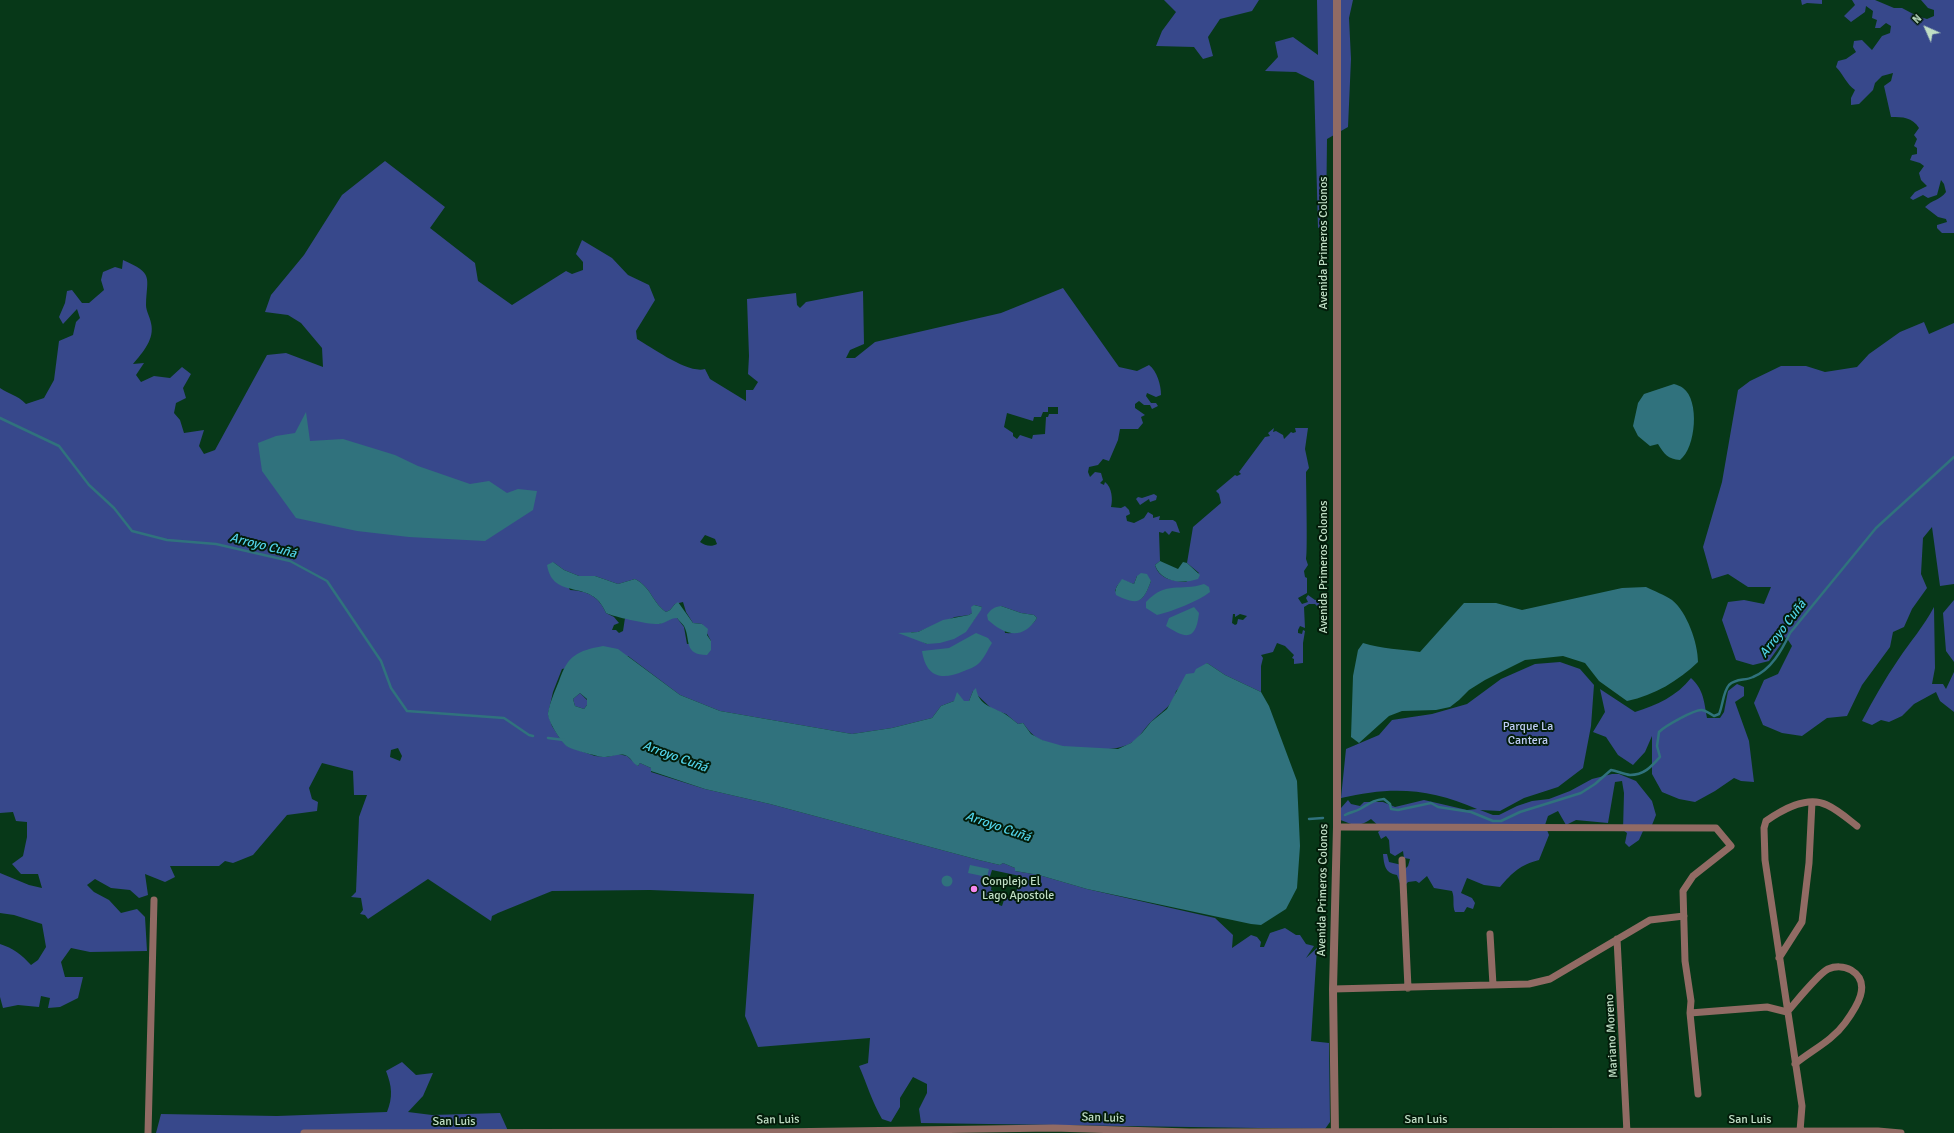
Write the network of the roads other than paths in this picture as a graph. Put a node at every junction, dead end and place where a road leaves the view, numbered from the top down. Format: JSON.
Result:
{"nodes":[{"id":1,"x":1337,"y":0,"type":"edge"},
{"id":2,"x":1812,"y":802,"type":"junction"},
{"id":3,"x":1857,"y":826,"type":"dead end"},
{"id":4,"x":1337,"y":827,"type":"junction"},
{"id":5,"x":1402,"y":860,"type":"dead end"},
{"id":6,"x":154,"y":900,"type":"dead end"},
{"id":7,"x":1684,"y":916,"type":"junction"},
{"id":8,"x":1490,"y":934,"type":"dead end"},
{"id":9,"x":1617,"y":939,"type":"junction"},
{"id":10,"x":1779,"y":958,"type":"junction"},
{"id":11,"x":1493,"y":985,"type":"junction"},
{"id":12,"x":1408,"y":988,"type":"junction"},
{"id":13,"x":1333,"y":989,"type":"junction"},
{"id":14,"x":1788,"y":1012,"type":"junction"},
{"id":15,"x":1690,"y":1013,"type":"junction"},
{"id":16,"x":1796,"y":1064,"type":"junction"},
{"id":17,"x":1698,"y":1094,"type":"dead end"},
{"id":18,"x":1053,"y":1130,"type":"edge"},
{"id":19,"x":916,"y":1131,"type":"edge"},
{"id":20,"x":1800,"y":1131,"type":"junction"},
{"id":21,"x":776,"y":1132,"type":"edge"},
{"id":22,"x":1189,"y":1132,"type":"edge"},
{"id":23,"x":1335,"y":1132,"type":"edge"},
{"id":24,"x":1488,"y":1132,"type":"edge"},
{"id":25,"x":1763,"y":1132,"type":"edge"},
{"id":26,"x":148,"y":1133,"type":"edge"},
{"id":27,"x":304,"y":1133,"type":"edge"},
{"id":28,"x":1627,"y":1133,"type":"edge"},
{"id":29,"x":1901,"y":1133,"type":"edge"}],
"edges":[{"from":1,"to":4,"type":"street","name":"Avenida Primeros Colonos"},
{"from":2,"to":3,"type":"street"},
{"from":2,"to":10,"type":"street"},
{"from":2,"to":10,"type":"street"},
{"from":4,"to":7,"type":"street"},
{"from":4,"to":13,"type":"street","name":"Avenida Primeros Colonos"},
{"from":5,"to":12,"type":"street"},
{"from":6,"to":26,"type":"street"},
{"from":7,"to":9,"type":"street"},
{"from":7,"to":15,"type":"street"},
{"from":8,"to":11,"type":"street"},
{"from":9,"to":11,"type":"street"},
{"from":9,"to":28,"type":"street","name":"Mariano Moreno"},
{"from":10,"to":14,"type":"street"},
{"from":11,"to":12,"type":"street"},
{"from":12,"to":13,"type":"street"},
{"from":13,"to":23,"type":"street","name":"Avenida Primeros Colonos"},
{"from":14,"to":15,"type":"street"},
{"from":14,"to":16,"type":"street"},
{"from":14,"to":16,"type":"street"},
{"from":15,"to":17,"type":"street"},
{"from":16,"to":20,"type":"street"},
{"from":18,"to":19,"type":"street","name":"San Luis"},
{"from":18,"to":22,"type":"street","name":"San Luis"},
{"from":19,"to":21,"type":"street","name":"San Luis"},
{"from":20,"to":25,"type":"street","name":"San Luis"},
{"from":20,"to":29,"type":"street","name":"San Luis"},
{"from":21,"to":27,"type":"street","name":"San Luis"},
{"from":22,"to":23,"type":"street","name":"San Luis"},
{"from":23,"to":24,"type":"street","name":"San Luis"},
{"from":24,"to":28,"type":"street","name":"San Luis"},
{"from":25,"to":28,"type":"street","name":"San Luis"}]}
